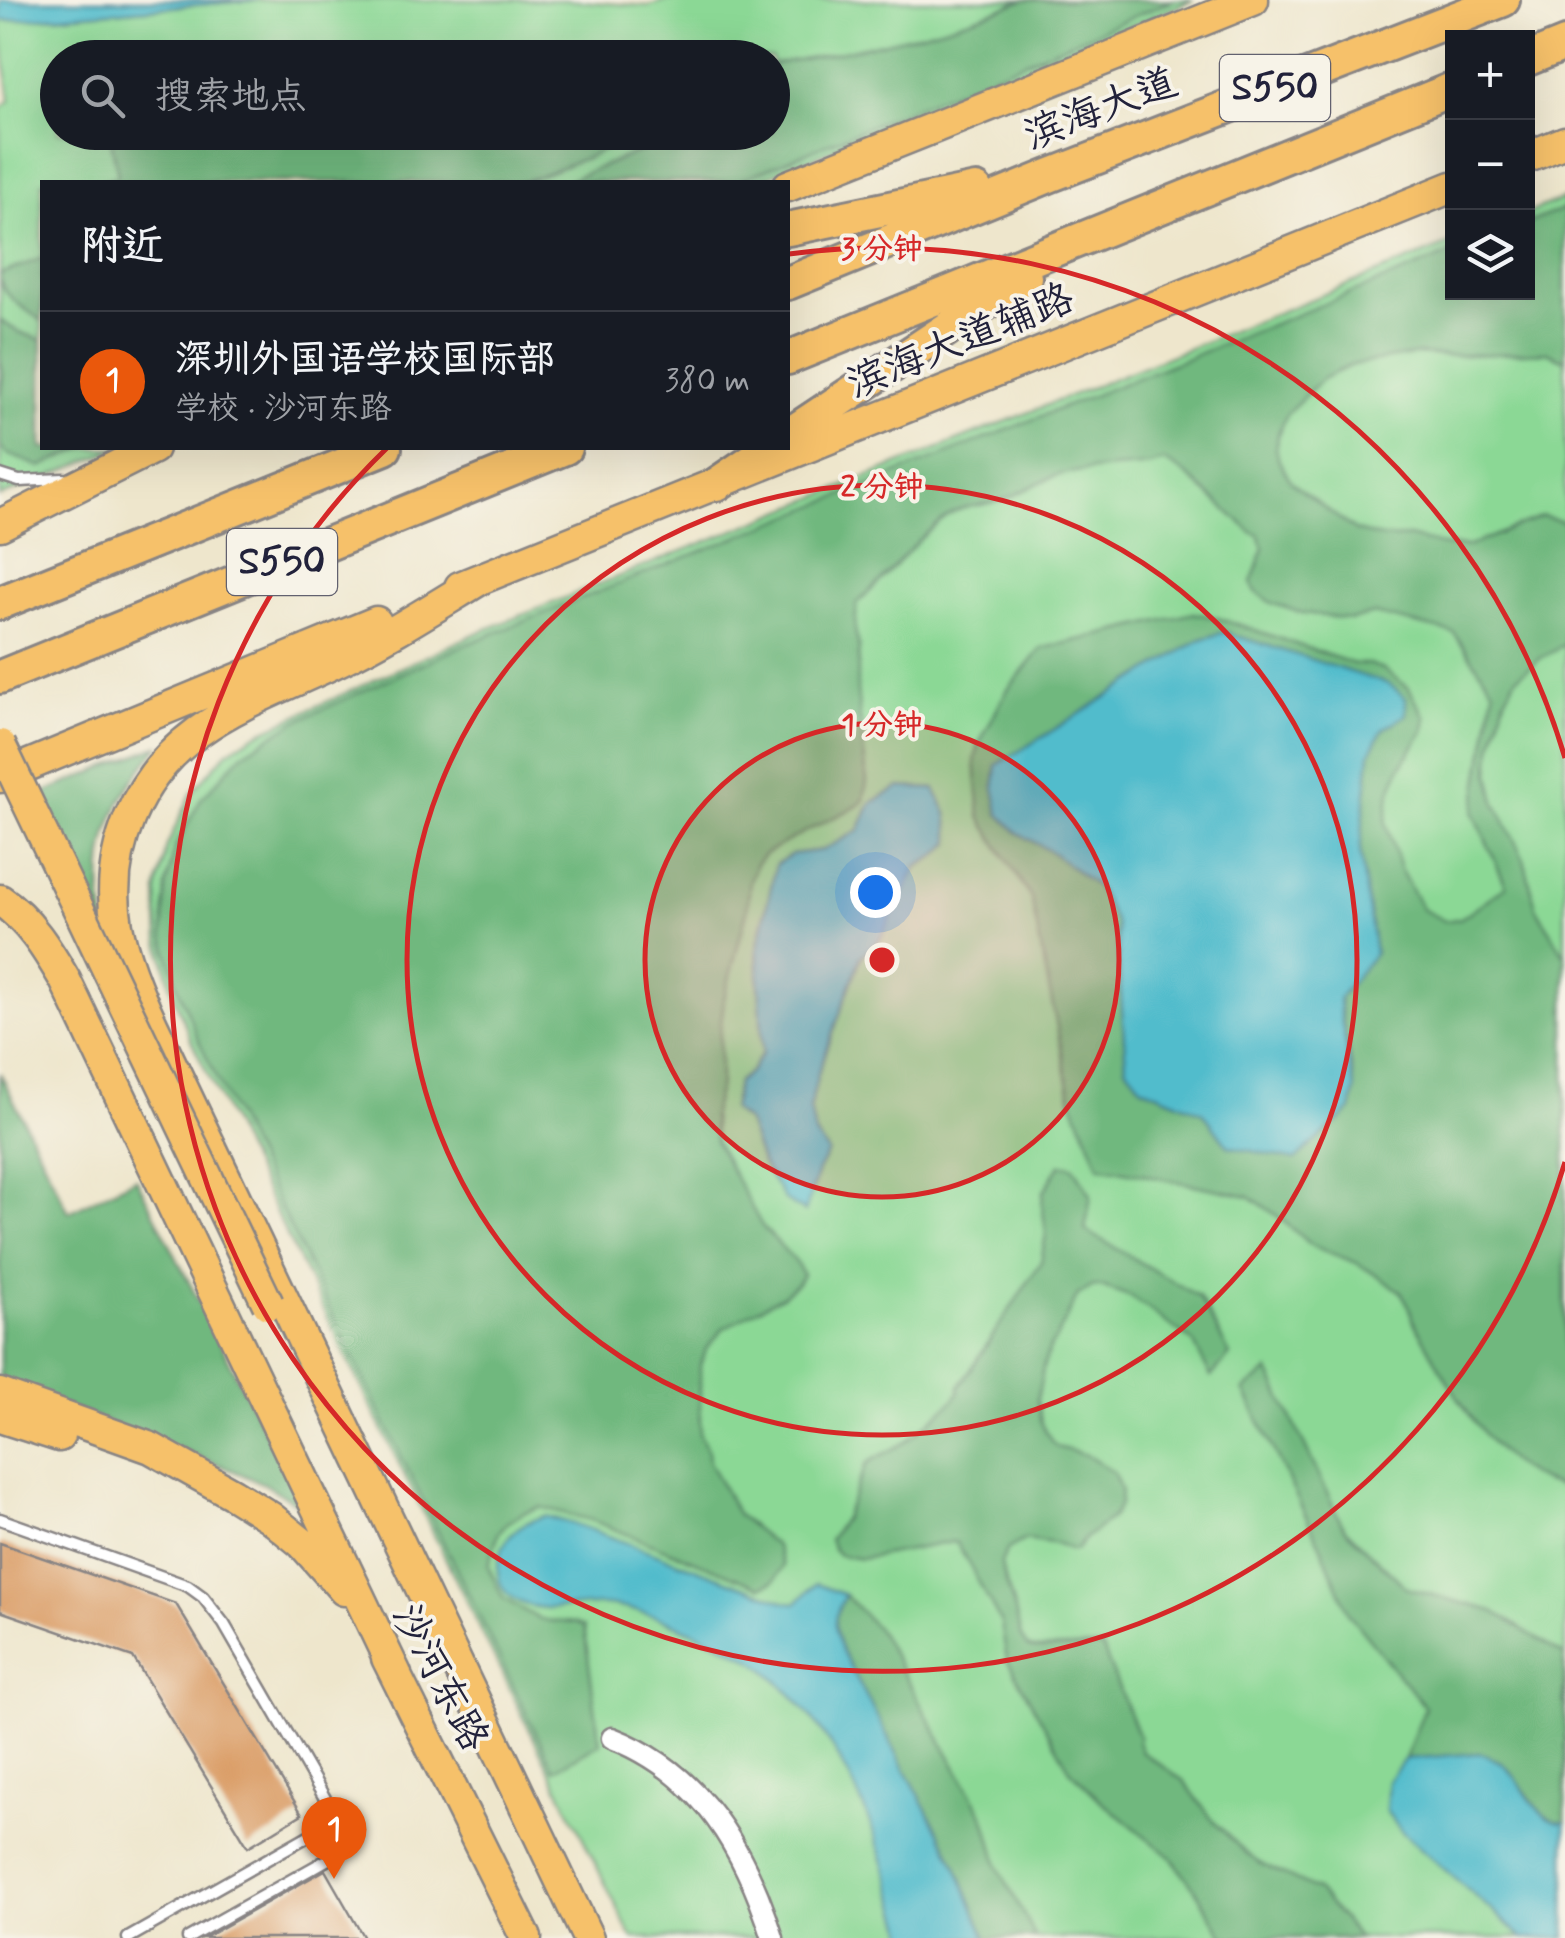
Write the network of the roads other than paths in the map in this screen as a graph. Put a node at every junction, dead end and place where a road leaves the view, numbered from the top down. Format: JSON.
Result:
{"nodes":[{"id":1,"x":1253,"y":0,"type":"edge"},
{"id":2,"x":1502,"y":0,"type":"edge"},
{"id":3,"x":1565,"y":44,"type":"edge"},
{"id":4,"x":1535,"y":56,"type":"edge"},
{"id":5,"x":1565,"y":60,"type":"edge"},
{"id":6,"x":1535,"y":66,"type":"edge"},
{"id":7,"x":1445,"y":92,"type":"edge"},
{"id":8,"x":1565,"y":142,"type":"edge"},
{"id":9,"x":1535,"y":154,"type":"edge"},
{"id":10,"x":1049,"y":176,"type":"junction"},
{"id":11,"x":790,"y":185,"type":"edge"},
{"id":12,"x":1445,"y":190,"type":"edge"},
{"id":13,"x":790,"y":230,"type":"edge"},
{"id":14,"x":1091,"y":236,"type":"junction"},
{"id":15,"x":790,"y":282,"type":"edge"},
{"id":16,"x":790,"y":357,"type":"edge"},
{"id":17,"x":790,"y":434,"type":"edge"},
{"id":18,"x":139,"y":450,"type":"edge"},
{"id":19,"x":149,"y":450,"type":"edge"},
{"id":20,"x":380,"y":450,"type":"edge"},
{"id":21,"x":560,"y":450,"type":"edge"},
{"id":22,"x":767,"y":450,"type":"edge"},
{"id":23,"x":0,"y":475,"type":"edge"},
{"id":24,"x":64,"y":480,"type":"junction"},
{"id":25,"x":717,"y":484,"type":"junction"},
{"id":26,"x":0,"y":505,"type":"edge"},
{"id":27,"x":0,"y":525,"type":"edge"},
{"id":28,"x":479,"y":580,"type":"junction"},
{"id":29,"x":0,"y":603,"type":"edge"},
{"id":30,"x":0,"y":677,"type":"edge"},
{"id":31,"x":0,"y":744,"type":"edge"},
{"id":32,"x":0,"y":777,"type":"edge"},
{"id":33,"x":0,"y":900,"type":"edge"},
{"id":34,"x":0,"y":1394,"type":"edge"},
{"id":35,"x":0,"y":1417,"type":"edge"},
{"id":36,"x":233,"y":1494,"type":"junction"},
{"id":37,"x":0,"y":1519,"type":"edge"},
{"id":38,"x":429,"y":1605,"type":"junction"},
{"id":39,"x":396,"y":1674,"type":"junction"},
{"id":40,"x":612,"y":1738,"type":"dead end"},
{"id":41,"x":332,"y":1857,"type":"dead end"},
{"id":42,"x":128,"y":1938,"type":"edge"},
{"id":43,"x":188,"y":1938,"type":"edge"},
{"id":44,"x":526,"y":1938,"type":"edge"},
{"id":45,"x":588,"y":1938,"type":"edge"},
{"id":46,"x":773,"y":1938,"type":"edge"}],
"edges":[{"from":1,"to":11,"type":"main road"},
{"from":2,"to":10,"type":"highway","name":"滨海大道","number":"S550"},
{"from":3,"to":4,"type":"highway"},
{"from":5,"to":6,"type":"highway"},
{"from":7,"to":14,"type":"highway","number":"S550"},
{"from":8,"to":9,"type":"main road"},
{"from":10,"to":13,"type":"highway"},
{"from":10,"to":15,"type":"highway","name":"滨海大道","number":"S550"},
{"from":12,"to":25,"type":"main road","name":"滨海大道辅路"},
{"from":14,"to":16,"type":"highway","number":"S550"},
{"from":14,"to":17,"type":"highway"},
{"from":18,"to":24,"type":"main road"},
{"from":19,"to":27,"type":"main road"},
{"from":20,"to":29,"type":"highway","number":"S550"},
{"from":21,"to":30,"type":"highway","number":"S550"},
{"from":22,"to":25,"type":"highway"},
{"from":23,"to":24,"type":"lane"},
{"from":24,"to":26,"type":"main road"},
{"from":25,"to":28,"type":"main road","name":"滨海大道辅路"},
{"from":28,"to":32,"type":"main road","name":"滨海大道辅路"},
{"from":28,"to":38,"type":"main road"},
{"from":31,"to":38,"type":"main road","bridge":true},
{"from":33,"to":39,"type":"main road"},
{"from":34,"to":36,"type":"main road"},
{"from":35,"to":36,"type":"main road"},
{"from":36,"to":39,"type":"main road","name":"沙河东路"},
{"from":37,"to":42,"type":"lane"},
{"from":38,"to":45,"type":"main road","name":"沙河东路"},
{"from":39,"to":44,"type":"main road","name":"沙河东路"},
{"from":40,"to":46,"type":"street"},
{"from":41,"to":43,"type":"lane"}]}
